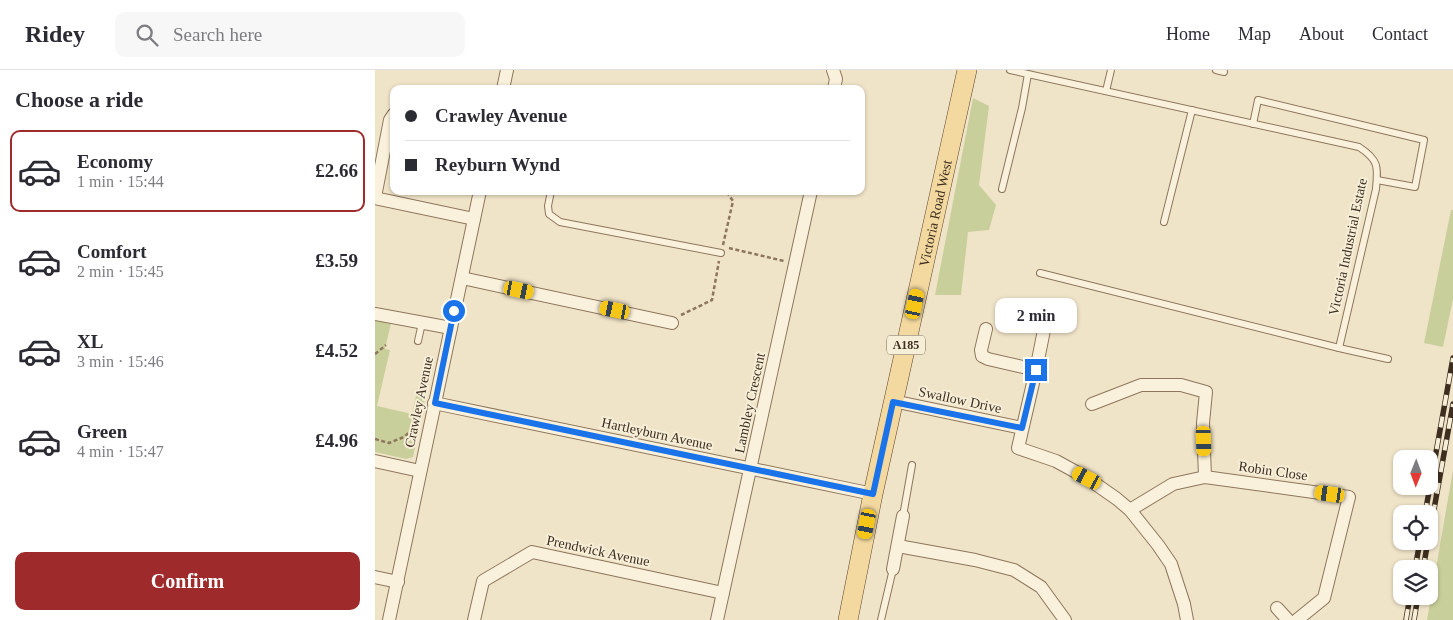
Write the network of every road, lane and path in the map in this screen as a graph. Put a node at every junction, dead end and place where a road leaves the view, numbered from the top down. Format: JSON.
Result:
{"nodes":[{"id":1,"x":507,"y":70,"type":"edge"},
{"id":2,"x":833,"y":70,"type":"edge"},
{"id":3,"x":967,"y":70,"type":"edge"},
{"id":4,"x":1010,"y":70,"type":"edge"},
{"id":5,"x":1111,"y":70,"type":"edge"},
{"id":6,"x":1216,"y":70,"type":"edge"},
{"id":7,"x":1224,"y":72,"type":"dead end"},
{"id":8,"x":1028,"y":74,"type":"junction"},
{"id":9,"x":504,"y":85,"type":"edge"},
{"id":10,"x":835,"y":85,"type":"edge"},
{"id":11,"x":1106,"y":91,"type":"junction"},
{"id":12,"x":1191,"y":110,"type":"junction"},
{"id":13,"x":390,"y":120,"type":"edge"},
{"id":14,"x":1253,"y":124,"type":"junction"},
{"id":15,"x":1377,"y":180,"type":"junction"},
{"id":16,"x":1003,"y":189,"type":"dead end"},
{"id":17,"x":479,"y":195,"type":"edge"},
{"id":18,"x":550,"y":195,"type":"edge"},
{"id":19,"x":729,"y":195,"type":"edge"},
{"id":20,"x":810,"y":195,"type":"edge"},
{"id":21,"x":375,"y":198,"type":"edge"},
{"id":22,"x":474,"y":219,"type":"junction"},
{"id":23,"x":1164,"y":222,"type":"dead end"},
{"id":24,"x":721,"y":253,"type":"joint"},
{"id":25,"x":795,"y":264,"type":"junction"},
{"id":26,"x":1041,"y":273,"type":"dead end"},
{"id":27,"x":462,"y":278,"type":"junction"},
{"id":28,"x":375,"y":314,"type":"edge"},
{"id":29,"x":422,"y":323,"type":"junction"},
{"id":30,"x":672,"y":323,"type":"joint"},
{"id":31,"x":1045,"y":325,"type":"dead end"},
{"id":32,"x":451,"y":328,"type":"junction"},
{"id":33,"x":986,"y":329,"type":"dead end"},
{"id":34,"x":418,"y":341,"type":"dead end"},
{"id":35,"x":386,"y":345,"type":"dead end"},
{"id":36,"x":1339,"y":348,"type":"junction"},
{"id":37,"x":375,"y":354,"type":"edge"},
{"id":38,"x":1388,"y":360,"type":"dead end"},
{"id":39,"x":1036,"y":370,"type":"junction"},
{"id":40,"x":893,"y":402,"type":"junction"},
{"id":41,"x":1092,"y":404,"type":"dead end"},
{"id":42,"x":433,"y":408,"type":"junction"},
{"id":43,"x":1022,"y":428,"type":"junction"},
{"id":44,"x":375,"y":439,"type":"edge"},
{"id":45,"x":375,"y":461,"type":"edge"},
{"id":46,"x":912,"y":466,"type":"dead end"},
{"id":47,"x":751,"y":469,"type":"junction"},
{"id":48,"x":420,"y":471,"type":"junction"},
{"id":49,"x":1205,"y":477,"type":"junction"},
{"id":50,"x":873,"y":494,"type":"junction"},
{"id":51,"x":1130,"y":510,"type":"junction"},
{"id":52,"x":903,"y":516,"type":"joint"},
{"id":53,"x":898,"y":546,"type":"junction"},
{"id":54,"x":893,"y":569,"type":"joint"},
{"id":55,"x":375,"y":577,"type":"edge"},
{"id":56,"x":398,"y":582,"type":"junction"},
{"id":57,"x":723,"y":593,"type":"junction"},
{"id":58,"x":1277,"y":608,"type":"dead end"},
{"id":59,"x":389,"y":620,"type":"edge"},
{"id":60,"x":474,"y":620,"type":"edge"},
{"id":61,"x":717,"y":620,"type":"edge"},
{"id":62,"x":848,"y":620,"type":"edge"},
{"id":63,"x":881,"y":620,"type":"edge"},
{"id":64,"x":1065,"y":620,"type":"edge"},
{"id":65,"x":1187,"y":620,"type":"edge"},
{"id":66,"x":1288,"y":620,"type":"edge"},
{"id":67,"x":1297,"y":620,"type":"edge"}],
"edges":[{"from":1,"to":9,"type":"street"},
{"from":2,"to":10,"type":"street"},
{"from":3,"to":40,"type":"main road","name":"Victoria Road West","number":"A185"},
{"from":4,"to":8,"type":"lane","name":"Victoria Industrial Estate"},
{"from":5,"to":11,"type":"lane"},
{"from":6,"to":7,"type":"lane"},
{"from":8,"to":11,"type":"lane","name":"Victoria Industrial Estate"},
{"from":8,"to":16,"type":"lane"},
{"from":11,"to":12,"type":"lane","name":"Victoria Industrial Estate"},
{"from":12,"to":14,"type":"lane","name":"Victoria Industrial Estate"},
{"from":12,"to":23,"type":"lane"},
{"from":13,"to":21,"type":"street"},
{"from":14,"to":15,"type":"lane","name":"Victoria Industrial Estate"},
{"from":14,"to":15,"type":"lane"},
{"from":15,"to":36,"type":"lane","name":"Victoria Industrial Estate"},
{"from":17,"to":22,"type":"street","name":"Crawley Avenue"},
{"from":18,"to":24,"type":"lane"},
{"from":19,"to":25,"type":"path"},
{"from":20,"to":25,"type":"street","name":"Lambley Crescent"},
{"from":21,"to":22,"type":"street"},
{"from":22,"to":27,"type":"street","name":"Crawley Avenue"},
{"from":24,"to":30,"type":"path"},
{"from":25,"to":47,"type":"street","name":"Lambley Crescent"},
{"from":26,"to":36,"type":"lane"},
{"from":27,"to":30,"type":"street"},
{"from":27,"to":32,"type":"street","name":"Crawley Avenue"},
{"from":28,"to":29,"type":"street"},
{"from":29,"to":32,"type":"street"},
{"from":29,"to":34,"type":"lane"},
{"from":31,"to":39,"type":"street"},
{"from":32,"to":42,"type":"street","name":"Crawley Avenue"},
{"from":33,"to":39,"type":"street"},
{"from":35,"to":37,"type":"path"},
{"from":36,"to":38,"type":"lane"},
{"from":39,"to":43,"type":"street"},
{"from":40,"to":43,"type":"street","name":"Swallow Drive"},
{"from":40,"to":50,"type":"main road","name":"Victoria Road West","number":"A185"},
{"from":41,"to":49,"type":"street"},
{"from":42,"to":44,"type":"path"},
{"from":42,"to":47,"type":"street","name":"Hartleyburn Avenue"},
{"from":42,"to":48,"type":"street","name":"Crawley Avenue"},
{"from":43,"to":51,"type":"street"},
{"from":45,"to":48,"type":"street"},
{"from":46,"to":52,"type":"lane"},
{"from":47,"to":50,"type":"street","name":"Hartleyburn Avenue"},
{"from":47,"to":57,"type":"street","name":"Lambley Crescent"},
{"from":48,"to":56,"type":"street","name":"Crawley Avenue"},
{"from":49,"to":51,"type":"street","name":"Robin Close"},
{"from":49,"to":67,"type":"street","name":"Robin Close"},
{"from":50,"to":62,"type":"main road","name":"Victoria Road West","number":"A185"},
{"from":51,"to":65,"type":"street"},
{"from":52,"to":53,"type":"street"},
{"from":53,"to":54,"type":"street"},
{"from":53,"to":64,"type":"street"},
{"from":54,"to":63,"type":"lane"},
{"from":55,"to":56,"type":"street"},
{"from":56,"to":59,"type":"street","name":"Crawley Avenue"},
{"from":57,"to":60,"type":"street","name":"Prendwick Avenue"},
{"from":57,"to":61,"type":"street","name":"Lambley Crescent"},
{"from":58,"to":66,"type":"street"}]}
